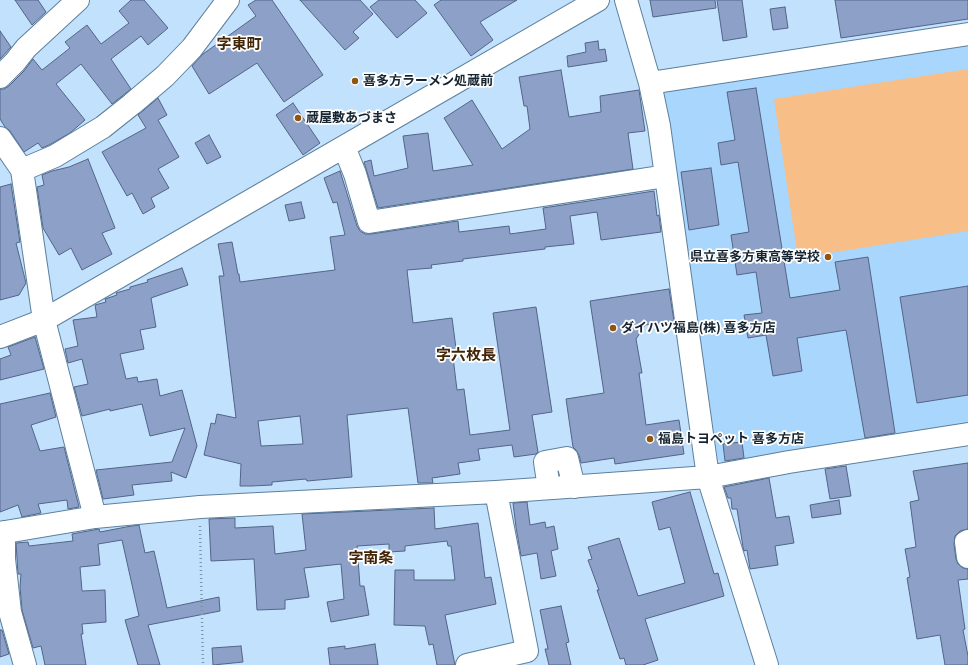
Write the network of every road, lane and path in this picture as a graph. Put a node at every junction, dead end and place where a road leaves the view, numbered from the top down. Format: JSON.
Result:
{"nodes":[{"id":1,"x":78,"y":0,"type":"edge"},
{"id":2,"x":228,"y":0,"type":"edge"},
{"id":3,"x":598,"y":0,"type":"edge"},
{"id":4,"x":626,"y":0,"type":"edge"},
{"id":5,"x":968,"y":34,"type":"edge"},
{"id":6,"x":0,"y":77,"type":"edge"},
{"id":7,"x":650,"y":83,"type":"junction"},
{"id":8,"x":2,"y":146,"type":"edge"},
{"id":9,"x":344,"y":147,"type":"junction"},
{"id":10,"x":22,"y":170,"type":"junction"},
{"id":11,"x":666,"y":176,"type":"junction"},
{"id":12,"x":44,"y":320,"type":"junction"},
{"id":13,"x":0,"y":337,"type":"edge"},
{"id":14,"x":968,"y":434,"type":"edge"},
{"id":15,"x":708,"y":477,"type":"junction"},
{"id":16,"x":574,"y":487,"type":"junction"},
{"id":17,"x":549,"y":488,"type":"junction"},
{"id":18,"x":496,"y":492,"type":"junction"},
{"id":19,"x":200,"y":507,"type":"junction"},
{"id":20,"x":95,"y":517,"type":"junction"},
{"id":21,"x":2,"y":533,"type":"edge"},
{"id":22,"x":968,"y":541,"type":"edge"},
{"id":23,"x":968,"y":557,"type":"edge"},
{"id":24,"x":529,"y":658,"type":"edge"},
{"id":25,"x":25,"y":665,"type":"edge"},
{"id":26,"x":203,"y":665,"type":"edge"},
{"id":27,"x":468,"y":665,"type":"edge"},
{"id":28,"x":767,"y":665,"type":"edge"}],
"edges":[{"from":1,"to":6,"type":"street"},
{"from":2,"to":10,"type":"street"},
{"from":3,"to":9,"type":"street"},
{"from":4,"to":7,"type":"street"},
{"from":5,"to":7,"type":"street"},
{"from":7,"to":11,"type":"street"},
{"from":8,"to":10,"type":"street"},
{"from":9,"to":11,"type":"street"},
{"from":9,"to":12,"type":"street"},
{"from":10,"to":12,"type":"street"},
{"from":11,"to":15,"type":"street"},
{"from":12,"to":13,"type":"street"},
{"from":12,"to":20,"type":"street"},
{"from":14,"to":15,"type":"street"},
{"from":15,"to":16,"type":"street"},
{"from":15,"to":28,"type":"street"},
{"from":16,"to":17,"type":"street"},
{"from":16,"to":17,"type":"street"},
{"from":17,"to":18,"type":"street"},
{"from":18,"to":19,"type":"street"},
{"from":18,"to":24,"type":"street"},
{"from":19,"to":20,"type":"street"},
{"from":19,"to":26,"type":"path"},
{"from":20,"to":21,"type":"street"},
{"from":21,"to":25,"type":"street"},
{"from":22,"to":23,"type":"street"},
{"from":24,"to":27,"type":"street"}]}
